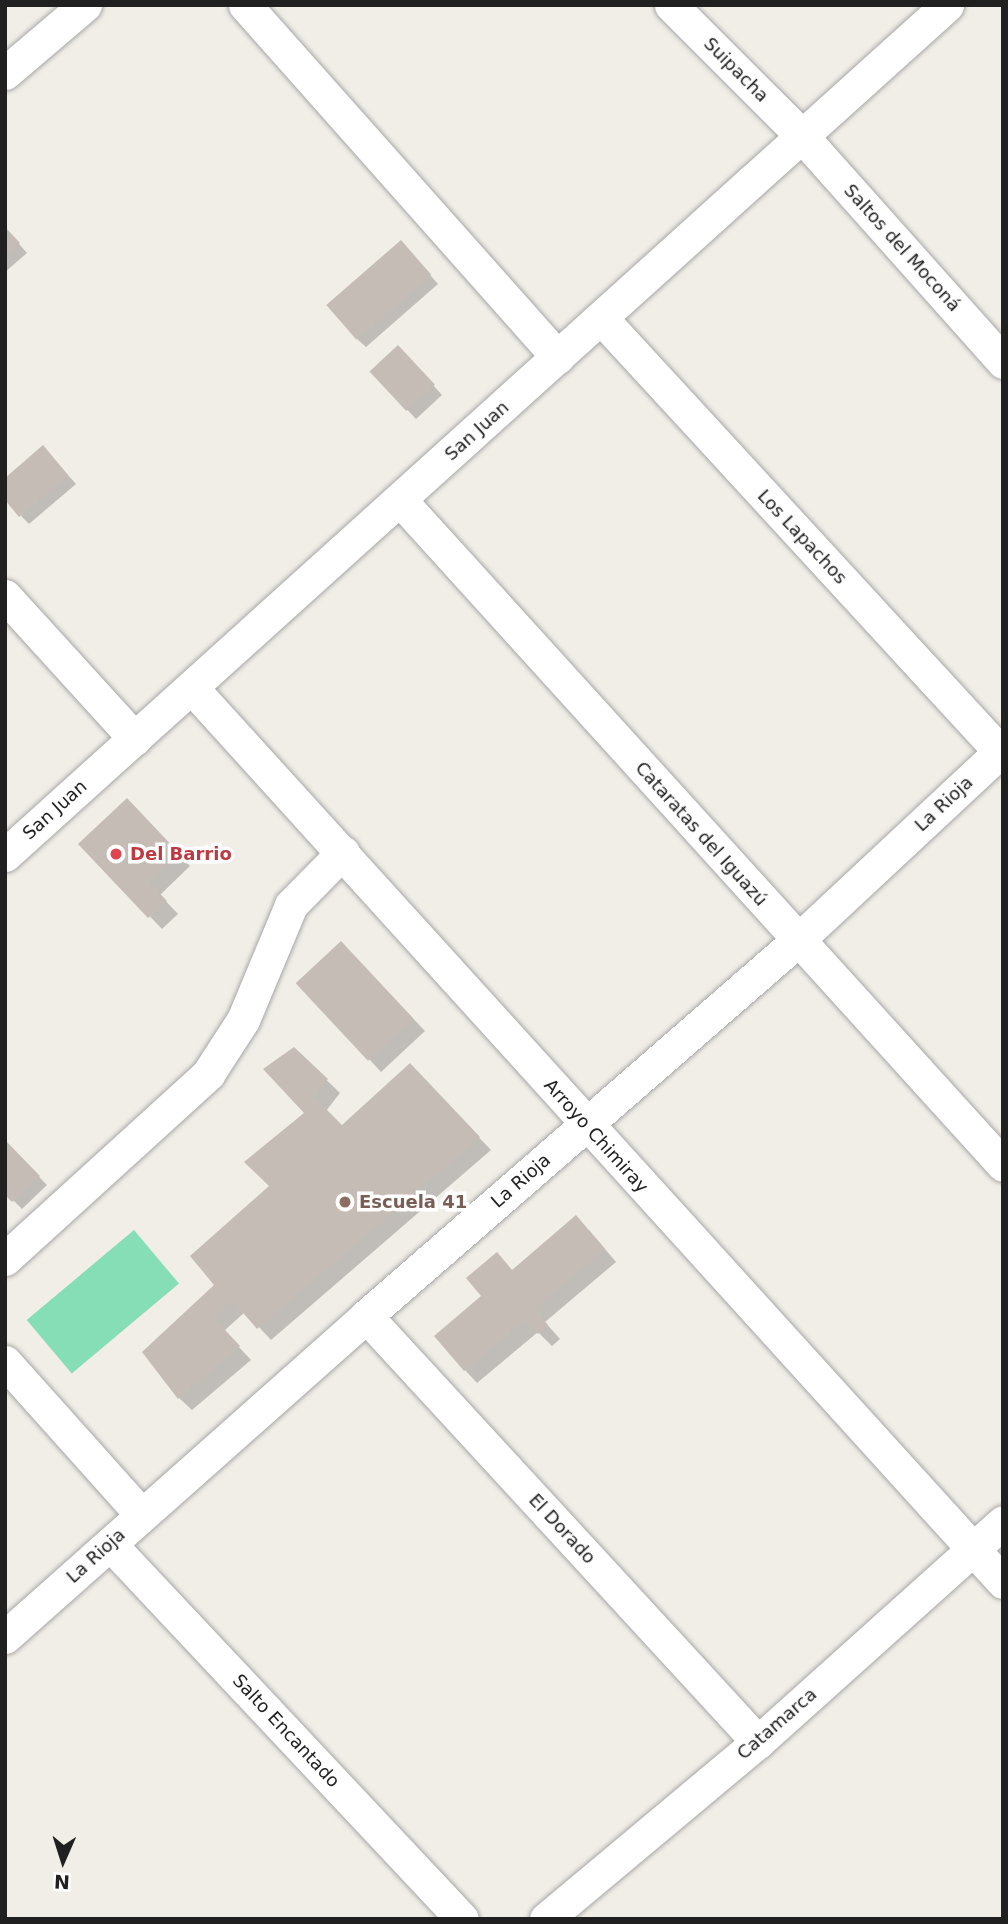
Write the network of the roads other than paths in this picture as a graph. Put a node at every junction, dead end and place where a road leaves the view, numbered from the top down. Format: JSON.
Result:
{"nodes":[{"id":1,"x":85,"y":5,"type":"edge"},
{"id":2,"x":245,"y":5,"type":"edge"},
{"id":3,"x":671,"y":5,"type":"edge"},
{"id":4,"x":947,"y":5,"type":"edge"},
{"id":5,"x":5,"y":73,"type":"edge"},
{"id":6,"x":801,"y":135,"type":"junction"},
{"id":7,"x":601,"y":319,"type":"junction"},
{"id":8,"x":558,"y":357,"type":"junction"},
{"id":9,"x":1003,"y":362,"type":"edge"},
{"id":10,"x":401,"y":501,"type":"junction"},
{"id":11,"x":5,"y":596,"type":"edge"},
{"id":12,"x":192,"y":688,"type":"junction"},
{"id":13,"x":135,"y":739,"type":"junction"},
{"id":14,"x":1002,"y":752,"type":"edge"},
{"id":15,"x":343,"y":852,"type":"junction"},
{"id":16,"x":5,"y":855,"type":"edge"},
{"id":17,"x":797,"y":941,"type":"junction"},
{"id":18,"x":586,"y":1125,"type":"junction"},
{"id":19,"x":1003,"y":1165,"type":"edge"},
{"id":20,"x":5,"y":1259,"type":"edge"},
{"id":21,"x":366,"y":1316,"type":"junction"},
{"id":22,"x":5,"y":1362,"type":"edge"},
{"id":23,"x":142,"y":1514,"type":"junction"},
{"id":24,"x":1003,"y":1522,"type":"edge"},
{"id":25,"x":110,"y":1544,"type":"junction"},
{"id":26,"x":972,"y":1549,"type":"junction"},
{"id":27,"x":1003,"y":1583,"type":"edge"},
{"id":28,"x":5,"y":1637,"type":"edge"},
{"id":29,"x":758,"y":1742,"type":"junction"},
{"id":30,"x":461,"y":1919,"type":"edge"},
{"id":31,"x":545,"y":1919,"type":"edge"}],
"edges":[{"from":1,"to":5,"type":"street"},
{"from":2,"to":8,"type":"street"},
{"from":3,"to":6,"type":"street","name":"Suipacha"},
{"from":4,"to":6,"type":"street","name":"San Juan"},
{"from":6,"to":7,"type":"street","name":"San Juan"},
{"from":6,"to":9,"type":"street","name":"Saltos del Moconá"},
{"from":7,"to":8,"type":"street","name":"San Juan"},
{"from":7,"to":14,"type":"street","name":"Los Lapachos"},
{"from":8,"to":10,"type":"street","name":"San Juan"},
{"from":10,"to":12,"type":"street","name":"San Juan"},
{"from":10,"to":17,"type":"street","name":"Cataratas del Iguazú"},
{"from":11,"to":13,"type":"street"},
{"from":12,"to":13,"type":"street","name":"San Juan"},
{"from":12,"to":15,"type":"street","name":"Arroyo Chimiray"},
{"from":13,"to":16,"type":"street","name":"San Juan"},
{"from":14,"to":17,"type":"street","name":"La Rioja"},
{"from":15,"to":18,"type":"street","name":"Arroyo Chimiray"},
{"from":15,"to":20,"type":"street"},
{"from":17,"to":18,"type":"street","name":"La Rioja"},
{"from":17,"to":19,"type":"street","name":"Cataratas del Iguazú"},
{"from":18,"to":21,"type":"street","name":"La Rioja"},
{"from":18,"to":26,"type":"street","name":"Arroyo Chimiray"},
{"from":21,"to":23,"type":"street","name":"La Rioja"},
{"from":21,"to":29,"type":"street","name":"El Dorado"},
{"from":22,"to":23,"type":"street"},
{"from":23,"to":25,"type":"street","name":"La Rioja"},
{"from":24,"to":26,"type":"street","name":"Catamarca"},
{"from":25,"to":28,"type":"street","name":"La Rioja"},
{"from":25,"to":30,"type":"street","name":"Salto Encantado"},
{"from":26,"to":27,"type":"street","name":"Arroyo Chimiray"},
{"from":26,"to":29,"type":"street","name":"Catamarca"},
{"from":29,"to":31,"type":"street","name":"Catamarca"}]}
